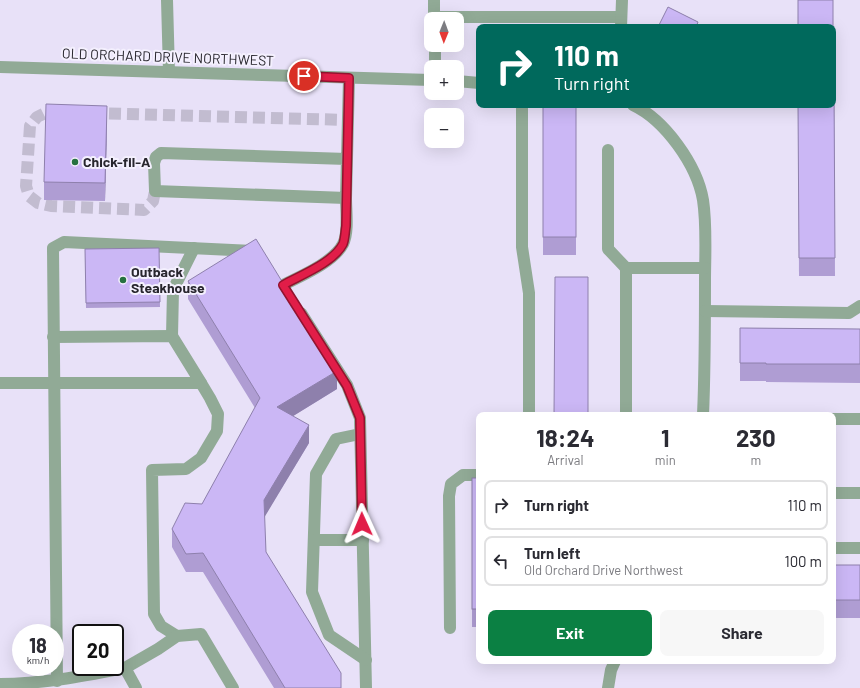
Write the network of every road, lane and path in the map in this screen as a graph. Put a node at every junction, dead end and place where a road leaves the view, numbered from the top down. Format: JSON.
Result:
{"nodes":[{"id":1,"x":166,"y":0,"type":"edge"},
{"id":2,"x":434,"y":0,"type":"edge"},
{"id":3,"x":622,"y":0,"type":"edge"},
{"id":4,"x":434,"y":12,"type":"edge"},
{"id":5,"x":464,"y":19,"type":"edge"},
{"id":6,"x":621,"y":22,"type":"edge"},
{"id":7,"x":0,"y":67,"type":"edge"},
{"id":8,"x":169,"y":72,"type":"junction"},
{"id":9,"x":349,"y":78,"type":"junction"},
{"id":10,"x":424,"y":80,"type":"edge"},
{"id":11,"x":464,"y":82,"type":"edge"},
{"id":12,"x":476,"y":83,"type":"edge"},
{"id":13,"x":522,"y":108,"type":"edge"},
{"id":14,"x":638,"y":108,"type":"edge"},
{"id":15,"x":608,"y":150,"type":"dead end"},
{"id":16,"x":347,"y":159,"type":"junction"},
{"id":17,"x":346,"y":198,"type":"junction"},
{"id":18,"x":194,"y":248,"type":"junction"},
{"id":19,"x":262,"y":255,"type":"edge"},
{"id":20,"x":626,"y":268,"type":"junction"},
{"id":21,"x":705,"y":268,"type":"junction"},
{"id":22,"x":275,"y":272,"type":"edge"},
{"id":23,"x":296,"y":305,"type":"edge"},
{"id":24,"x":860,"y":306,"type":"edge"},
{"id":25,"x":705,"y":311,"type":"junction"},
{"id":26,"x":172,"y":336,"type":"junction"},
{"id":27,"x":53,"y":337,"type":"junction"},
{"id":28,"x":0,"y":383,"type":"edge"},
{"id":29,"x":54,"y":383,"type":"junction"},
{"id":30,"x":201,"y":383,"type":"junction"},
{"id":31,"x":529,"y":412,"type":"edge"},
{"id":32,"x":626,"y":412,"type":"edge"},
{"id":33,"x":703,"y":412,"type":"edge"},
{"id":34,"x":836,"y":419,"type":"edge"},
{"id":35,"x":860,"y":419,"type":"edge"},
{"id":36,"x":360,"y":434,"type":"junction"},
{"id":37,"x":476,"y":475,"type":"edge"},
{"id":38,"x":836,"y":493,"type":"edge"},
{"id":39,"x":860,"y":493,"type":"edge"},
{"id":40,"x":314,"y":540,"type":"junction"},
{"id":41,"x":363,"y":540,"type":"junction"},
{"id":42,"x":836,"y":548,"type":"edge"},
{"id":43,"x":860,"y":548,"type":"edge"},
{"id":44,"x":450,"y":628,"type":"dead end"},
{"id":45,"x":176,"y":636,"type":"junction"},
{"id":46,"x":366,"y":660,"type":"junction"},
{"id":47,"x":614,"y":664,"type":"edge"},
{"id":48,"x":125,"y":668,"type":"junction"},
{"id":49,"x":57,"y":681,"type":"junction"},
{"id":50,"x":0,"y":684,"type":"edge"},
{"id":51,"x":136,"y":688,"type":"edge"},
{"id":52,"x":233,"y":688,"type":"edge"},
{"id":53,"x":366,"y":688,"type":"edge"},
{"id":54,"x":608,"y":688,"type":"edge"}],
"edges":[{"from":1,"to":8,"type":"street"},
{"from":2,"to":4,"type":"street"},
{"from":3,"to":6,"type":"street"},
{"from":5,"to":6,"type":"street"},
{"from":7,"to":8,"type":"street","name":"OLD ORCHARD DRIVE NORTHWEST"},
{"from":8,"to":9,"type":"street","name":"OLD ORCHARD DRIVE NORTHWEST"},
{"from":9,"to":10,"type":"street","name":"OLD ORCHARD DRIVE NORTHWEST"},
{"from":9,"to":16,"type":"street"},
{"from":11,"to":12,"type":"street"},
{"from":13,"to":31,"type":"street"},
{"from":14,"to":21,"type":"street"},
{"from":15,"to":20,"type":"street"},
{"from":16,"to":17,"type":"street"},
{"from":16,"to":17,"type":"street"},
{"from":17,"to":22,"type":"street"},
{"from":18,"to":19,"type":"street"},
{"from":18,"to":26,"type":"street"},
{"from":18,"to":27,"type":"street"},
{"from":20,"to":21,"type":"street"},
{"from":20,"to":32,"type":"street"},
{"from":21,"to":25,"type":"street"},
{"from":23,"to":36,"type":"street"},
{"from":24,"to":25,"type":"street"},
{"from":25,"to":33,"type":"street"},
{"from":26,"to":27,"type":"street"},
{"from":26,"to":30,"type":"street"},
{"from":27,"to":29,"type":"street"},
{"from":28,"to":29,"type":"street"},
{"from":29,"to":30,"type":"street"},
{"from":29,"to":49,"type":"street"},
{"from":30,"to":45,"type":"street"},
{"from":34,"to":35,"type":"street"},
{"from":36,"to":40,"type":"street"},
{"from":36,"to":41,"type":"street"},
{"from":37,"to":44,"type":"street"},
{"from":38,"to":39,"type":"street"},
{"from":40,"to":41,"type":"street"},
{"from":40,"to":46,"type":"street"},
{"from":41,"to":46,"type":"street"},
{"from":42,"to":43,"type":"street"},
{"from":45,"to":48,"type":"street"},
{"from":45,"to":52,"type":"street"},
{"from":46,"to":53,"type":"street"},
{"from":47,"to":54,"type":"street"},
{"from":48,"to":49,"type":"street"},
{"from":48,"to":51,"type":"street"},
{"from":49,"to":50,"type":"street"}]}
